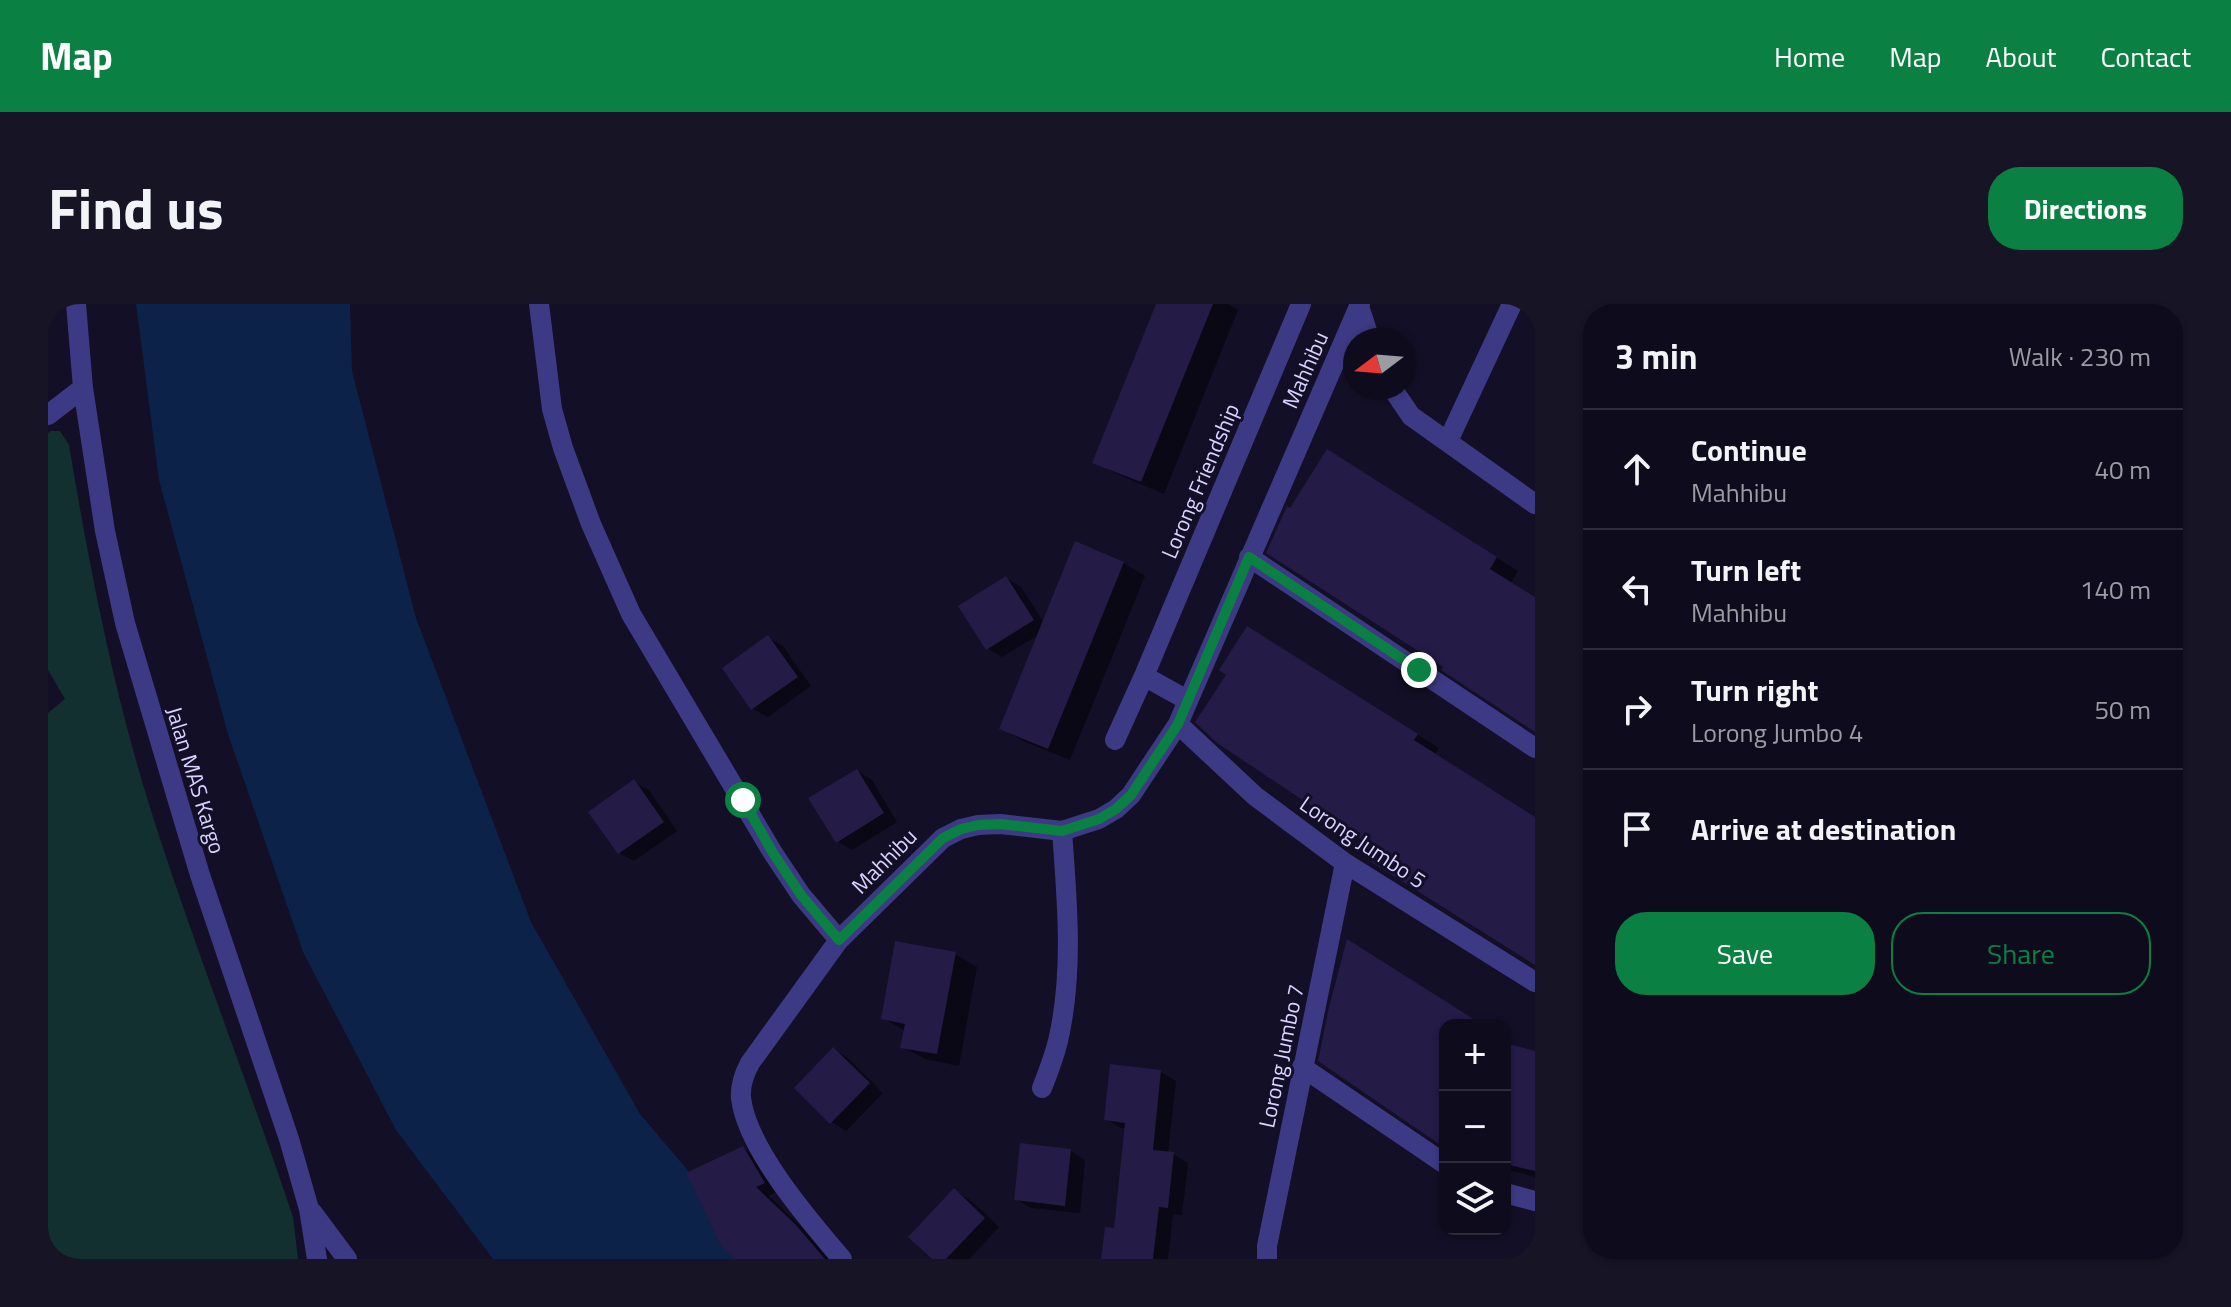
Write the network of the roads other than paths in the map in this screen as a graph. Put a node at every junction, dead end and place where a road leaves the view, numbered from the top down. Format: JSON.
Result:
{"nodes":[{"id":1,"x":76,"y":304,"type":"edge"},
{"id":2,"x":539,"y":304,"type":"edge"},
{"id":3,"x":1301,"y":304,"type":"edge"},
{"id":4,"x":1512,"y":304,"type":"edge"},
{"id":5,"x":1360,"y":305,"type":"edge"},
{"id":6,"x":1367,"y":328,"type":"edge"},
{"id":7,"x":83,"y":388,"type":"junction"},
{"id":8,"x":1400,"y":400,"type":"edge"},
{"id":9,"x":48,"y":415,"type":"edge"},
{"id":10,"x":1448,"y":441,"type":"junction"},
{"id":11,"x":1535,"y":504,"type":"edge"},
{"id":12,"x":1249,"y":557,"type":"junction"},
{"id":13,"x":1144,"y":676,"type":"junction"},
{"id":14,"x":1187,"y":700,"type":"junction"},
{"id":15,"x":1178,"y":724,"type":"junction"},
{"id":16,"x":1115,"y":740,"type":"dead end"},
{"id":17,"x":1535,"y":748,"type":"edge"},
{"id":18,"x":1062,"y":831,"type":"junction"},
{"id":19,"x":1345,"y":863,"type":"junction"},
{"id":20,"x":839,"y":940,"type":"junction"},
{"id":21,"x":1535,"y":982,"type":"edge"},
{"id":22,"x":1302,"y":1067,"type":"junction"},
{"id":23,"x":1042,"y":1088,"type":"dead end"},
{"id":24,"x":1444,"y":1163,"type":"edge"},
{"id":25,"x":1511,"y":1195,"type":"edge"},
{"id":26,"x":1535,"y":1201,"type":"edge"},
{"id":27,"x":309,"y":1209,"type":"junction"},
{"id":28,"x":317,"y":1259,"type":"edge"},
{"id":29,"x":347,"y":1259,"type":"edge"},
{"id":30,"x":842,"y":1259,"type":"edge"},
{"id":31,"x":1267,"y":1259,"type":"edge"}],
"edges":[{"from":1,"to":7,"type":"street","name":"Jalan MAS Kargo"},
{"from":2,"to":20,"type":"street"},
{"from":3,"to":13,"type":"street","name":"Lorong Friendship"},
{"from":4,"to":10,"type":"street"},
{"from":5,"to":6,"type":"street"},
{"from":5,"to":12,"type":"street","name":"Mahhibu"},
{"from":7,"to":9,"type":"street"},
{"from":7,"to":27,"type":"street","name":"Jalan MAS Kargo"},
{"from":8,"to":10,"type":"street"},
{"from":10,"to":11,"type":"street"},
{"from":12,"to":14,"type":"street","name":"Mahhibu"},
{"from":12,"to":17,"type":"street"},
{"from":13,"to":14,"type":"street"},
{"from":13,"to":16,"type":"street","name":"Lorong Friendship"},
{"from":14,"to":15,"type":"street","name":"Mahhibu"},
{"from":15,"to":18,"type":"street","name":"Mahhibu"},
{"from":15,"to":19,"type":"street","name":"Lorong Jumbo 5"},
{"from":18,"to":20,"type":"street","name":"Mahhibu"},
{"from":18,"to":23,"type":"street"},
{"from":19,"to":21,"type":"street","name":"Lorong Jumbo 5"},
{"from":19,"to":22,"type":"street","name":"Lorong Jumbo 7"},
{"from":20,"to":30,"type":"street","name":"Mahhibu"},
{"from":22,"to":24,"type":"street"},
{"from":22,"to":31,"type":"street","name":"Lorong Jumbo 7"},
{"from":25,"to":26,"type":"street"},
{"from":27,"to":28,"type":"street","name":"Jalan MAS Kargo"},
{"from":27,"to":29,"type":"street"}]}
